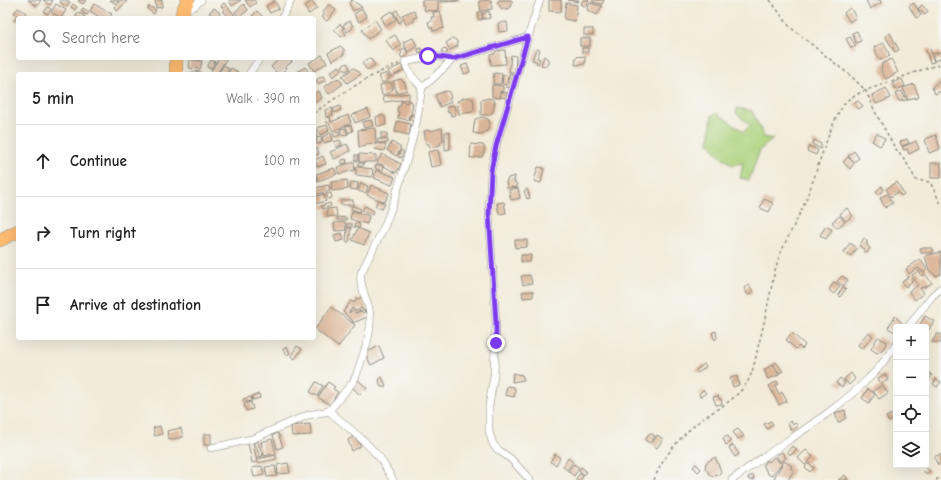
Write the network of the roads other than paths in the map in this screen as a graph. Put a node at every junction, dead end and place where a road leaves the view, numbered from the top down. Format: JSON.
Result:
{"nodes":[{"id":1,"x":200,"y":0,"type":"edge"},
{"id":2,"x":292,"y":0,"type":"edge"},
{"id":3,"x":540,"y":0,"type":"edge"},
{"id":4,"x":186,"y":6,"type":"edge"},
{"id":5,"x":283,"y":16,"type":"edge"},
{"id":6,"x":528,"y":37,"type":"junction"},
{"id":7,"x":453,"y":59,"type":"junction"},
{"id":8,"x":176,"y":60,"type":"edge"},
{"id":9,"x":259,"y":60,"type":"edge"},
{"id":10,"x":176,"y":72,"type":"edge"},
{"id":11,"x":250,"y":72,"type":"edge"},
{"id":12,"x":422,"y":87,"type":"junction"},
{"id":13,"x":16,"y":232,"type":"edge"},
{"id":14,"x":0,"y":240,"type":"edge"},
{"id":15,"x":941,"y":288,"type":"edge"},
{"id":16,"x":910,"y":324,"type":"edge"},
{"id":17,"x":893,"y":348,"type":"edge"},
{"id":18,"x":329,"y":412,"type":"junction"},
{"id":19,"x":211,"y":448,"type":"dead end"},
{"id":20,"x":393,"y":480,"type":"edge"},
{"id":21,"x":530,"y":480,"type":"edge"},
{"id":22,"x":732,"y":480,"type":"edge"}],
"edges":[{"from":1,"to":4,"type":"street"},
{"from":2,"to":5,"type":"street"},
{"from":3,"to":6,"type":"street"},
{"from":6,"to":7,"type":"street"},
{"from":6,"to":21,"type":"street"},
{"from":7,"to":12,"type":"street"},
{"from":7,"to":12,"type":"street"},
{"from":8,"to":10,"type":"highway"},
{"from":9,"to":11,"type":"street"},
{"from":12,"to":18,"type":"street"},
{"from":13,"to":14,"type":"highway"},
{"from":15,"to":16,"type":"street"},
{"from":17,"to":22,"type":"street"},
{"from":18,"to":19,"type":"street"},
{"from":18,"to":20,"type":"street"}]}
